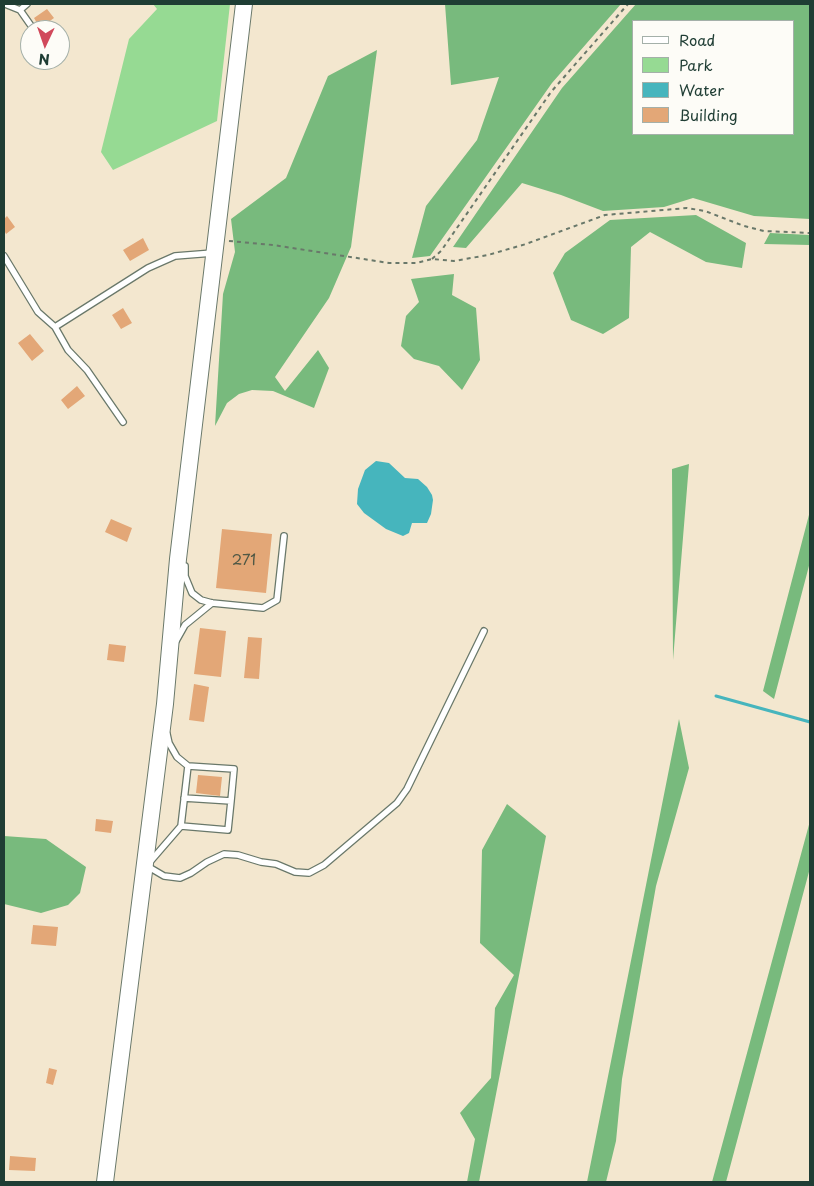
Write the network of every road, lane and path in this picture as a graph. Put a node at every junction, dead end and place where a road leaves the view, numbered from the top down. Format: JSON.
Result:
{"nodes":[{"id":1,"x":5,"y":4,"type":"edge"},
{"id":2,"x":27,"y":4,"type":"edge"},
{"id":3,"x":244,"y":4,"type":"edge"},
{"id":4,"x":628,"y":4,"type":"edge"},
{"id":5,"x":20,"y":10,"type":"junction"},
{"id":6,"x":27,"y":20,"type":"edge"},
{"id":7,"x":810,"y":233,"type":"edge"},
{"id":8,"x":214,"y":247,"type":"junction"},
{"id":9,"x":4,"y":256,"type":"edge"},
{"id":10,"x":432,"y":259,"type":"junction"},
{"id":11,"x":55,"y":327,"type":"junction"},
{"id":12,"x":123,"y":422,"type":"dead end"},
{"id":13,"x":186,"y":484,"type":"junction"},
{"id":14,"x":284,"y":536,"type":"dead end"},
{"id":15,"x":212,"y":604,"type":"junction"},
{"id":16,"x":484,"y":631,"type":"dead end"},
{"id":17,"x":168,"y":672,"type":"junction"},
{"id":18,"x":165,"y":704,"type":"junction"},
{"id":19,"x":188,"y":766,"type":"junction"},
{"id":20,"x":184,"y":798,"type":"junction"},
{"id":21,"x":231,"y":802,"type":"junction"},
{"id":22,"x":181,"y":826,"type":"junction"},
{"id":23,"x":147,"y":866,"type":"junction"},
{"id":24,"x":142,"y":883,"type":"junction"},
{"id":25,"x":105,"y":1182,"type":"edge"}],
"edges":[{"from":1,"to":5,"type":"lane"},
{"from":2,"to":5,"type":"lane"},
{"from":3,"to":8,"type":"main road"},
{"from":4,"to":10,"type":"path"},
{"from":5,"to":6,"type":"lane"},
{"from":7,"to":10,"type":"path"},
{"from":8,"to":10,"type":"path"},
{"from":8,"to":11,"type":"lane"},
{"from":8,"to":13,"type":"main road"},
{"from":9,"to":11,"type":"lane"},
{"from":11,"to":12,"type":"lane"},
{"from":13,"to":15,"type":"lane"},
{"from":13,"to":17,"type":"main road"},
{"from":14,"to":15,"type":"lane"},
{"from":15,"to":17,"type":"lane"},
{"from":16,"to":23,"type":"lane"},
{"from":17,"to":18,"type":"main road"},
{"from":18,"to":19,"type":"lane"},
{"from":18,"to":24,"type":"main road"},
{"from":19,"to":20,"type":"lane"},
{"from":19,"to":21,"type":"lane"},
{"from":20,"to":21,"type":"lane"},
{"from":20,"to":22,"type":"lane"},
{"from":21,"to":22,"type":"lane"},
{"from":22,"to":23,"type":"lane"},
{"from":23,"to":24,"type":"lane"},
{"from":24,"to":25,"type":"main road"}]}
